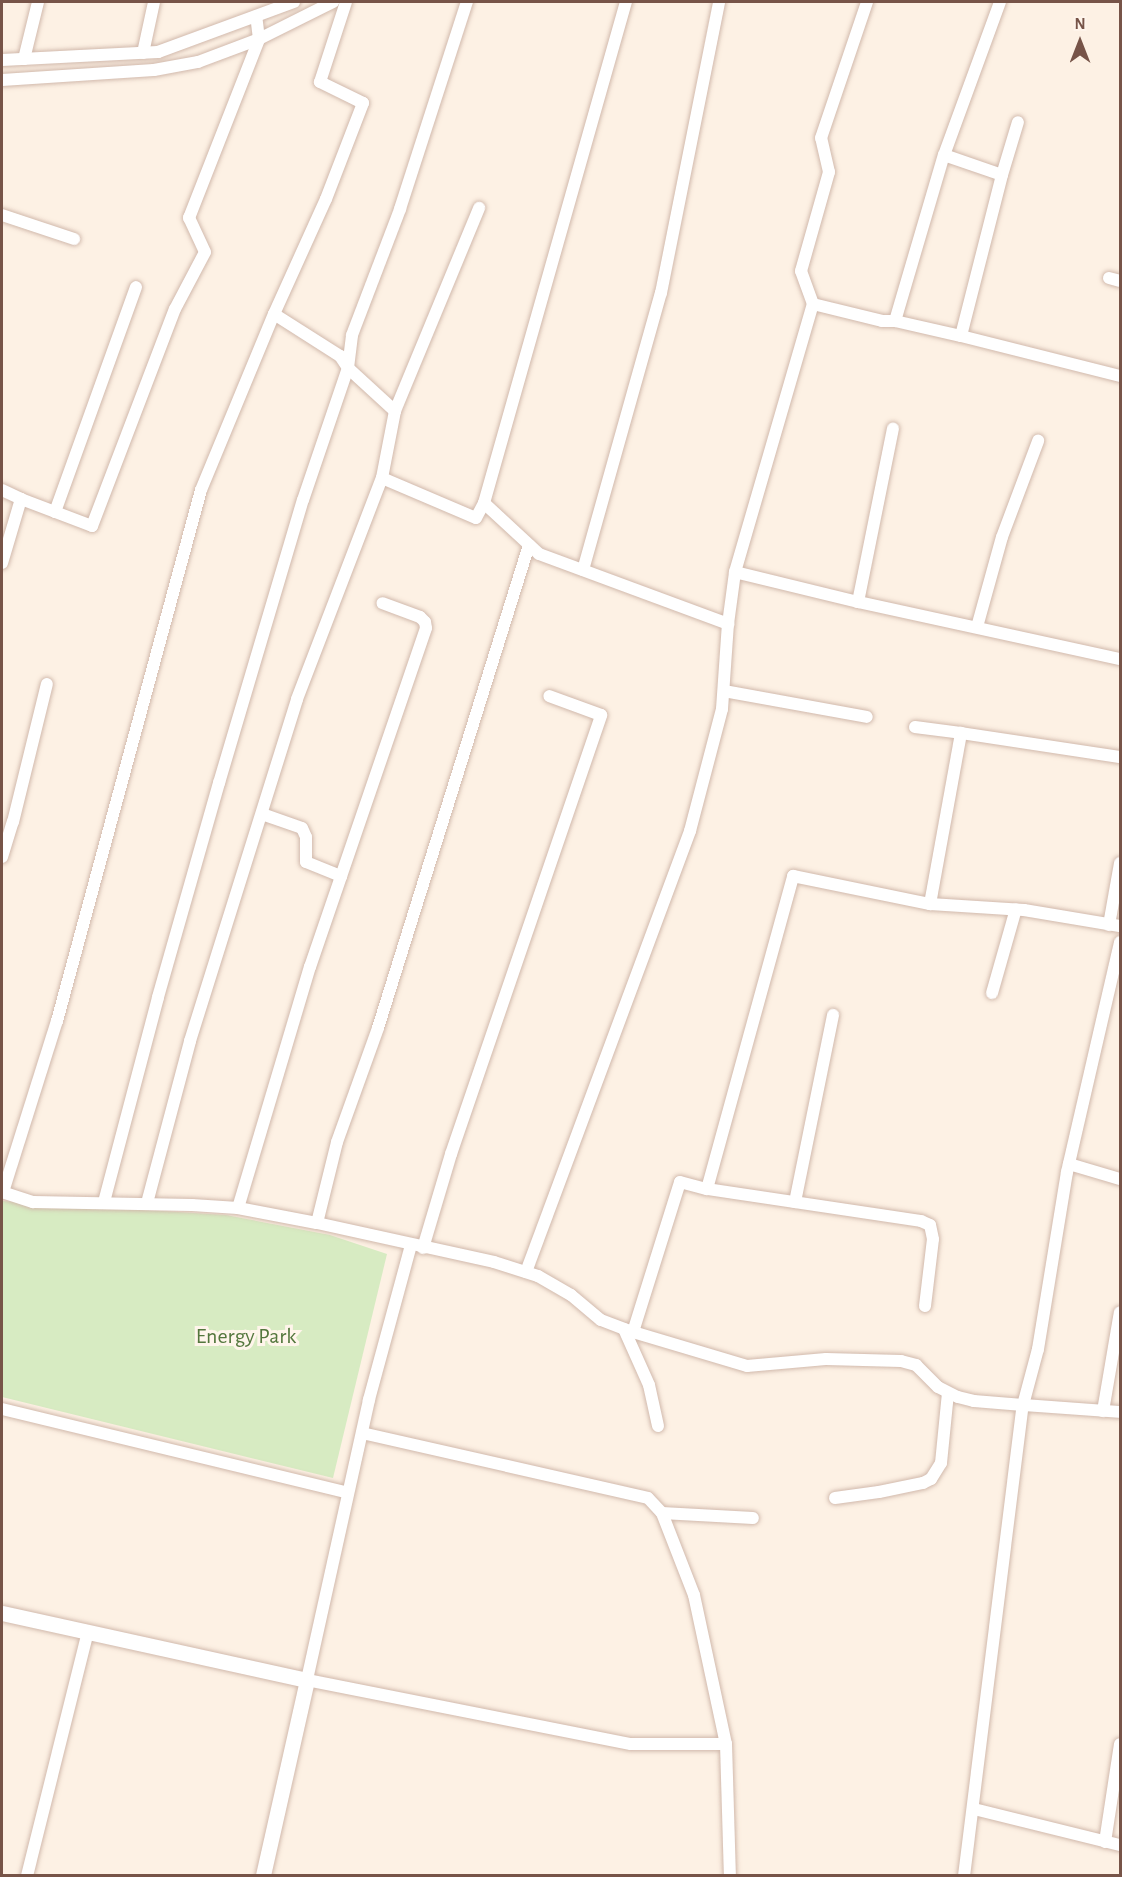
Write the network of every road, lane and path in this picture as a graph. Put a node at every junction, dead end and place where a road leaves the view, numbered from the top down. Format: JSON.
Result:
{"nodes":[{"id":1,"x":38,"y":2,"type":"edge"},
{"id":2,"x":154,"y":2,"type":"edge"},
{"id":3,"x":294,"y":2,"type":"edge"},
{"id":4,"x":333,"y":2,"type":"edge"},
{"id":5,"x":346,"y":2,"type":"edge"},
{"id":6,"x":467,"y":2,"type":"edge"},
{"id":7,"x":626,"y":2,"type":"edge"},
{"id":8,"x":719,"y":2,"type":"edge"},
{"id":9,"x":867,"y":2,"type":"edge"},
{"id":10,"x":1000,"y":2,"type":"edge"},
{"id":11,"x":271,"y":6,"type":"edge"},
{"id":12,"x":256,"y":16,"type":"junction"},
{"id":13,"x":259,"y":39,"type":"junction"},
{"id":14,"x":143,"y":53,"type":"junction"},
{"id":15,"x":73,"y":56,"type":"junction"},
{"id":16,"x":24,"y":59,"type":"junction"},
{"id":17,"x":2,"y":60,"type":"edge"},
{"id":18,"x":75,"y":76,"type":"junction"},
{"id":19,"x":2,"y":80,"type":"edge"},
{"id":20,"x":1018,"y":122,"type":"dead end"},
{"id":21,"x":944,"y":155,"type":"junction"},
{"id":22,"x":1002,"y":175,"type":"junction"},
{"id":23,"x":479,"y":208,"type":"dead end"},
{"id":24,"x":2,"y":215,"type":"edge"},
{"id":25,"x":74,"y":239,"type":"dead end"},
{"id":26,"x":136,"y":287,"type":"dead end"},
{"id":27,"x":813,"y":304,"type":"junction"},
{"id":28,"x":274,"y":314,"type":"junction"},
{"id":29,"x":896,"y":321,"type":"junction"},
{"id":30,"x":961,"y":336,"type":"junction"},
{"id":31,"x":348,"y":368,"type":"junction"},
{"id":32,"x":1120,"y":376,"type":"edge"},
{"id":33,"x":395,"y":411,"type":"junction"},
{"id":34,"x":893,"y":428,"type":"dead end"},
{"id":35,"x":1038,"y":441,"type":"dead end"},
{"id":36,"x":382,"y":478,"type":"junction"},
{"id":37,"x":2,"y":490,"type":"edge"},
{"id":38,"x":21,"y":499,"type":"junction"},
{"id":39,"x":484,"y":503,"type":"junction"},
{"id":40,"x":55,"y":512,"type":"junction"},
{"id":41,"x":529,"y":545,"type":"junction"},
{"id":42,"x":2,"y":563,"type":"edge"},
{"id":43,"x":583,"y":570,"type":"junction"},
{"id":44,"x":735,"y":572,"type":"junction"},
{"id":45,"x":858,"y":602,"type":"junction"},
{"id":46,"x":382,"y":603,"type":"dead end"},
{"id":47,"x":728,"y":624,"type":"junction"},
{"id":48,"x":977,"y":627,"type":"junction"},
{"id":49,"x":1120,"y":658,"type":"edge"},
{"id":50,"x":47,"y":684,"type":"dead end"},
{"id":51,"x":724,"y":691,"type":"junction"},
{"id":52,"x":549,"y":696,"type":"dead end"},
{"id":53,"x":867,"y":717,"type":"dead end"},
{"id":54,"x":915,"y":727,"type":"dead end"},
{"id":55,"x":961,"y":733,"type":"junction"},
{"id":56,"x":1120,"y":757,"type":"edge"},
{"id":57,"x":261,"y":814,"type":"junction"},
{"id":58,"x":2,"y":857,"type":"edge"},
{"id":59,"x":1120,"y":863,"type":"edge"},
{"id":60,"x":341,"y":876,"type":"junction"},
{"id":61,"x":930,"y":904,"type":"junction"},
{"id":62,"x":1016,"y":909,"type":"junction"},
{"id":63,"x":1115,"y":926,"type":"edge"},
{"id":64,"x":1120,"y":942,"type":"edge"},
{"id":65,"x":992,"y":993,"type":"dead end"},
{"id":66,"x":833,"y":1015,"type":"dead end"},
{"id":67,"x":1069,"y":1164,"type":"junction"},
{"id":68,"x":1120,"y":1179,"type":"edge"},
{"id":69,"x":707,"y":1189,"type":"junction"},
{"id":70,"x":2,"y":1192,"type":"edge"},
{"id":71,"x":104,"y":1202,"type":"junction"},
{"id":72,"x":795,"y":1202,"type":"junction"},
{"id":73,"x":147,"y":1203,"type":"junction"},
{"id":74,"x":238,"y":1208,"type":"junction"},
{"id":75,"x":317,"y":1223,"type":"junction"},
{"id":76,"x":417,"y":1246,"type":"junction"},
{"id":77,"x":526,"y":1272,"type":"junction"},
{"id":78,"x":925,"y":1306,"type":"dead end"},
{"id":79,"x":1120,"y":1312,"type":"edge"},
{"id":80,"x":628,"y":1330,"type":"junction"},
{"id":81,"x":948,"y":1393,"type":"junction"},
{"id":82,"x":1023,"y":1405,"type":"junction"},
{"id":83,"x":2,"y":1409,"type":"edge"},
{"id":84,"x":1102,"y":1411,"type":"junction"},
{"id":85,"x":1120,"y":1412,"type":"edge"},
{"id":86,"x":658,"y":1426,"type":"dead end"},
{"id":87,"x":362,"y":1433,"type":"junction"},
{"id":88,"x":348,"y":1493,"type":"junction"},
{"id":89,"x":834,"y":1498,"type":"dead end"},
{"id":90,"x":662,"y":1513,"type":"junction"},
{"id":91,"x":753,"y":1518,"type":"dead end"},
{"id":92,"x":2,"y":1613,"type":"edge"},
{"id":93,"x":88,"y":1631,"type":"junction"},
{"id":94,"x":307,"y":1680,"type":"junction"},
{"id":95,"x":726,"y":1744,"type":"junction"},
{"id":96,"x":1120,"y":1744,"type":"edge"},
{"id":97,"x":974,"y":1809,"type":"junction"},
{"id":98,"x":1105,"y":1842,"type":"junction"},
{"id":99,"x":1120,"y":1845,"type":"edge"},
{"id":100,"x":27,"y":1875,"type":"edge"},
{"id":101,"x":263,"y":1875,"type":"edge"},
{"id":102,"x":730,"y":1875,"type":"edge"},
{"id":103,"x":964,"y":1875,"type":"edge"}],
"edges":[{"from":1,"to":16,"type":"street"},
{"from":2,"to":14,"type":"street"},
{"from":3,"to":11,"type":"street"},
{"from":4,"to":13,"type":"street"},
{"from":5,"to":28,"type":"street"},
{"from":6,"to":31,"type":"street"},
{"from":7,"to":39,"type":"street"},
{"from":8,"to":43,"type":"street"},
{"from":9,"to":27,"type":"street"},
{"from":10,"to":21,"type":"street"},
{"from":11,"to":12,"type":"street"},
{"from":12,"to":13,"type":"street"},
{"from":12,"to":14,"type":"street"},
{"from":13,"to":18,"type":"street"},
{"from":13,"to":40,"type":"street"},
{"from":14,"to":15,"type":"street"},
{"from":15,"to":16,"type":"street"},
{"from":15,"to":18,"type":"street"},
{"from":16,"to":17,"type":"street"},
{"from":18,"to":19,"type":"street"},
{"from":20,"to":22,"type":"street"},
{"from":21,"to":22,"type":"street"},
{"from":21,"to":29,"type":"street"},
{"from":22,"to":30,"type":"street"},
{"from":23,"to":33,"type":"street"},
{"from":24,"to":25,"type":"street"},
{"from":26,"to":40,"type":"street"},
{"from":27,"to":29,"type":"street"},
{"from":27,"to":44,"type":"street"},
{"from":28,"to":31,"type":"street"},
{"from":28,"to":70,"type":"street"},
{"from":29,"to":30,"type":"street"},
{"from":30,"to":32,"type":"street"},
{"from":31,"to":33,"type":"street"},
{"from":31,"to":71,"type":"street"},
{"from":33,"to":36,"type":"street"},
{"from":34,"to":45,"type":"street"},
{"from":35,"to":48,"type":"street"},
{"from":36,"to":39,"type":"street"},
{"from":36,"to":57,"type":"street"},
{"from":37,"to":38,"type":"street"},
{"from":38,"to":40,"type":"street"},
{"from":38,"to":42,"type":"street"},
{"from":39,"to":41,"type":"street"},
{"from":41,"to":43,"type":"street"},
{"from":41,"to":75,"type":"street"},
{"from":43,"to":47,"type":"street"},
{"from":44,"to":45,"type":"street"},
{"from":44,"to":47,"type":"street"},
{"from":45,"to":48,"type":"street"},
{"from":46,"to":60,"type":"street"},
{"from":47,"to":51,"type":"street"},
{"from":48,"to":49,"type":"street"},
{"from":50,"to":58,"type":"street"},
{"from":51,"to":53,"type":"street"},
{"from":51,"to":77,"type":"street"},
{"from":52,"to":76,"type":"street"},
{"from":54,"to":55,"type":"street"},
{"from":55,"to":56,"type":"street"},
{"from":55,"to":61,"type":"street"},
{"from":57,"to":60,"type":"street"},
{"from":57,"to":73,"type":"street"},
{"from":59,"to":63,"type":"street"},
{"from":60,"to":74,"type":"street"},
{"from":61,"to":62,"type":"street"},
{"from":61,"to":69,"type":"street"},
{"from":62,"to":63,"type":"street"},
{"from":62,"to":65,"type":"street"},
{"from":64,"to":67,"type":"street"},
{"from":66,"to":72,"type":"street"},
{"from":67,"to":68,"type":"street"},
{"from":67,"to":82,"type":"street"},
{"from":69,"to":72,"type":"street"},
{"from":69,"to":80,"type":"street"},
{"from":70,"to":71,"type":"street"},
{"from":71,"to":73,"type":"street"},
{"from":72,"to":78,"type":"street"},
{"from":73,"to":74,"type":"street"},
{"from":74,"to":75,"type":"street"},
{"from":75,"to":76,"type":"street"},
{"from":76,"to":77,"type":"street"},
{"from":76,"to":87,"type":"street"},
{"from":77,"to":80,"type":"street"},
{"from":79,"to":84,"type":"street"},
{"from":80,"to":81,"type":"street"},
{"from":80,"to":86,"type":"street"},
{"from":81,"to":82,"type":"street"},
{"from":81,"to":89,"type":"street"},
{"from":82,"to":84,"type":"street"},
{"from":82,"to":97,"type":"street"},
{"from":83,"to":88,"type":"street"},
{"from":84,"to":85,"type":"street"},
{"from":87,"to":88,"type":"street"},
{"from":87,"to":90,"type":"street"},
{"from":88,"to":94,"type":"street"},
{"from":90,"to":91,"type":"street"},
{"from":90,"to":95,"type":"street"},
{"from":92,"to":93,"type":"street"},
{"from":93,"to":94,"type":"street"},
{"from":93,"to":100,"type":"street"},
{"from":94,"to":95,"type":"street"},
{"from":94,"to":101,"type":"street"},
{"from":95,"to":102,"type":"street"},
{"from":96,"to":98,"type":"street"},
{"from":97,"to":98,"type":"street"},
{"from":97,"to":103,"type":"street"},
{"from":98,"to":99,"type":"street"}]}
